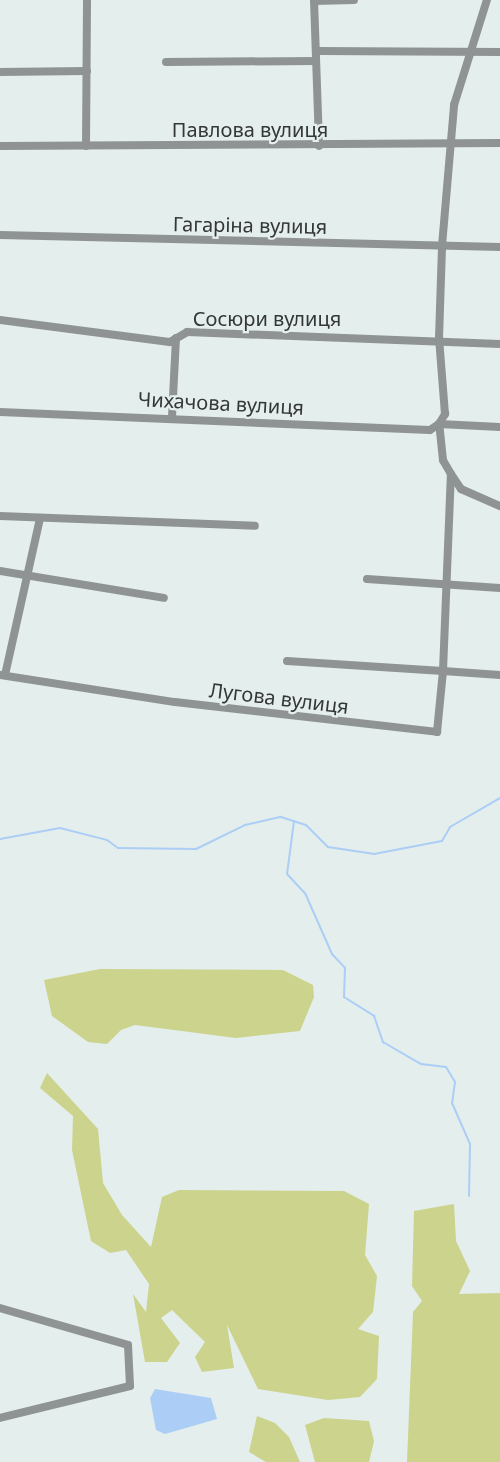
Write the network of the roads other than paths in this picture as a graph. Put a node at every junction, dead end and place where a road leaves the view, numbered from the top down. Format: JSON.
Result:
{"nodes":[{"id":1,"x":87,"y":0,"type":"edge"},
{"id":2,"x":354,"y":0,"type":"edge"},
{"id":3,"x":487,"y":0,"type":"edge"},
{"id":4,"x":314,"y":1,"type":"edge"},
{"id":5,"x":317,"y":51,"type":"junction"},
{"id":6,"x":468,"y":52,"type":"junction"},
{"id":7,"x":500,"y":52,"type":"edge"},
{"id":8,"x":316,"y":60,"type":"junction"},
{"id":9,"x":166,"y":62,"type":"dead end"},
{"id":10,"x":87,"y":71,"type":"junction"},
{"id":11,"x":0,"y":72,"type":"edge"},
{"id":12,"x":450,"y":143,"type":"junction"},
{"id":13,"x":500,"y":143,"type":"edge"},
{"id":14,"x":0,"y":146,"type":"edge"},
{"id":15,"x":86,"y":146,"type":"junction"},
{"id":16,"x":319,"y":146,"type":"junction"},
{"id":17,"x":0,"y":235,"type":"edge"},
{"id":18,"x":442,"y":246,"type":"junction"},
{"id":19,"x":500,"y":247,"type":"edge"},
{"id":20,"x":0,"y":320,"type":"edge"},
{"id":21,"x":176,"y":338,"type":"junction"},
{"id":22,"x":439,"y":338,"type":"junction"},
{"id":23,"x":500,"y":344,"type":"edge"},
{"id":24,"x":0,"y":412,"type":"edge"},
{"id":25,"x":172,"y":417,"type":"junction"},
{"id":26,"x":439,"y":424,"type":"junction"},
{"id":27,"x":500,"y":427,"type":"edge"},
{"id":28,"x":451,"y":474,"type":"junction"},
{"id":29,"x":500,"y":506,"type":"edge"},
{"id":30,"x":0,"y":516,"type":"edge"},
{"id":31,"x":40,"y":518,"type":"junction"},
{"id":32,"x":255,"y":526,"type":"dead end"},
{"id":33,"x":0,"y":571,"type":"edge"},
{"id":34,"x":27,"y":576,"type":"junction"},
{"id":35,"x":367,"y":579,"type":"dead end"},
{"id":36,"x":448,"y":586,"type":"junction"},
{"id":37,"x":500,"y":588,"type":"edge"},
{"id":38,"x":164,"y":598,"type":"dead end"},
{"id":39,"x":287,"y":661,"type":"dead end"},
{"id":40,"x":443,"y":671,"type":"junction"},
{"id":41,"x":3,"y":675,"type":"edge"},
{"id":42,"x":500,"y":675,"type":"edge"},
{"id":43,"x":0,"y":1308,"type":"edge"},
{"id":44,"x":0,"y":1418,"type":"edge"}],
"edges":[{"from":1,"to":10,"type":"street"},
{"from":2,"to":4,"type":"street"},
{"from":3,"to":6,"type":"street"},
{"from":4,"to":5,"type":"street"},
{"from":5,"to":6,"type":"street"},
{"from":5,"to":8,"type":"street"},
{"from":6,"to":7,"type":"street"},
{"from":6,"to":12,"type":"street"},
{"from":8,"to":9,"type":"street"},
{"from":8,"to":16,"type":"street"},
{"from":10,"to":11,"type":"street"},
{"from":10,"to":15,"type":"street"},
{"from":12,"to":13,"type":"street","name":"Павлова вулиця"},
{"from":12,"to":16,"type":"street","name":"Павлова вулиця"},
{"from":12,"to":18,"type":"street"},
{"from":14,"to":15,"type":"street","name":"Павлова вулиця"},
{"from":15,"to":16,"type":"street","name":"Павлова вулиця"},
{"from":17,"to":18,"type":"street","name":"Гагаріна вулиця"},
{"from":18,"to":19,"type":"street","name":"Гагаріна вулиця"},
{"from":18,"to":22,"type":"street"},
{"from":20,"to":21,"type":"street","name":"Сосюри вулиця"},
{"from":21,"to":22,"type":"street","name":"Сосюри вулиця"},
{"from":21,"to":25,"type":"street"},
{"from":22,"to":23,"type":"street","name":"Сосюри вулиця"},
{"from":22,"to":26,"type":"street"},
{"from":24,"to":25,"type":"street","name":"Чихачова вулиця"},
{"from":25,"to":26,"type":"street","name":"Чихачова вулиця"},
{"from":26,"to":27,"type":"street","name":"Чихачова вулиця"},
{"from":26,"to":28,"type":"street"},
{"from":28,"to":29,"type":"street"},
{"from":28,"to":36,"type":"street"},
{"from":30,"to":31,"type":"street"},
{"from":31,"to":32,"type":"street"},
{"from":31,"to":34,"type":"street"},
{"from":33,"to":34,"type":"street"},
{"from":34,"to":38,"type":"street"},
{"from":34,"to":41,"type":"street"},
{"from":35,"to":36,"type":"street"},
{"from":36,"to":37,"type":"street"},
{"from":36,"to":40,"type":"street"},
{"from":39,"to":40,"type":"street"},
{"from":40,"to":41,"type":"street","name":"Лугова вулиця"},
{"from":40,"to":42,"type":"street"},
{"from":43,"to":44,"type":"street"}]}
